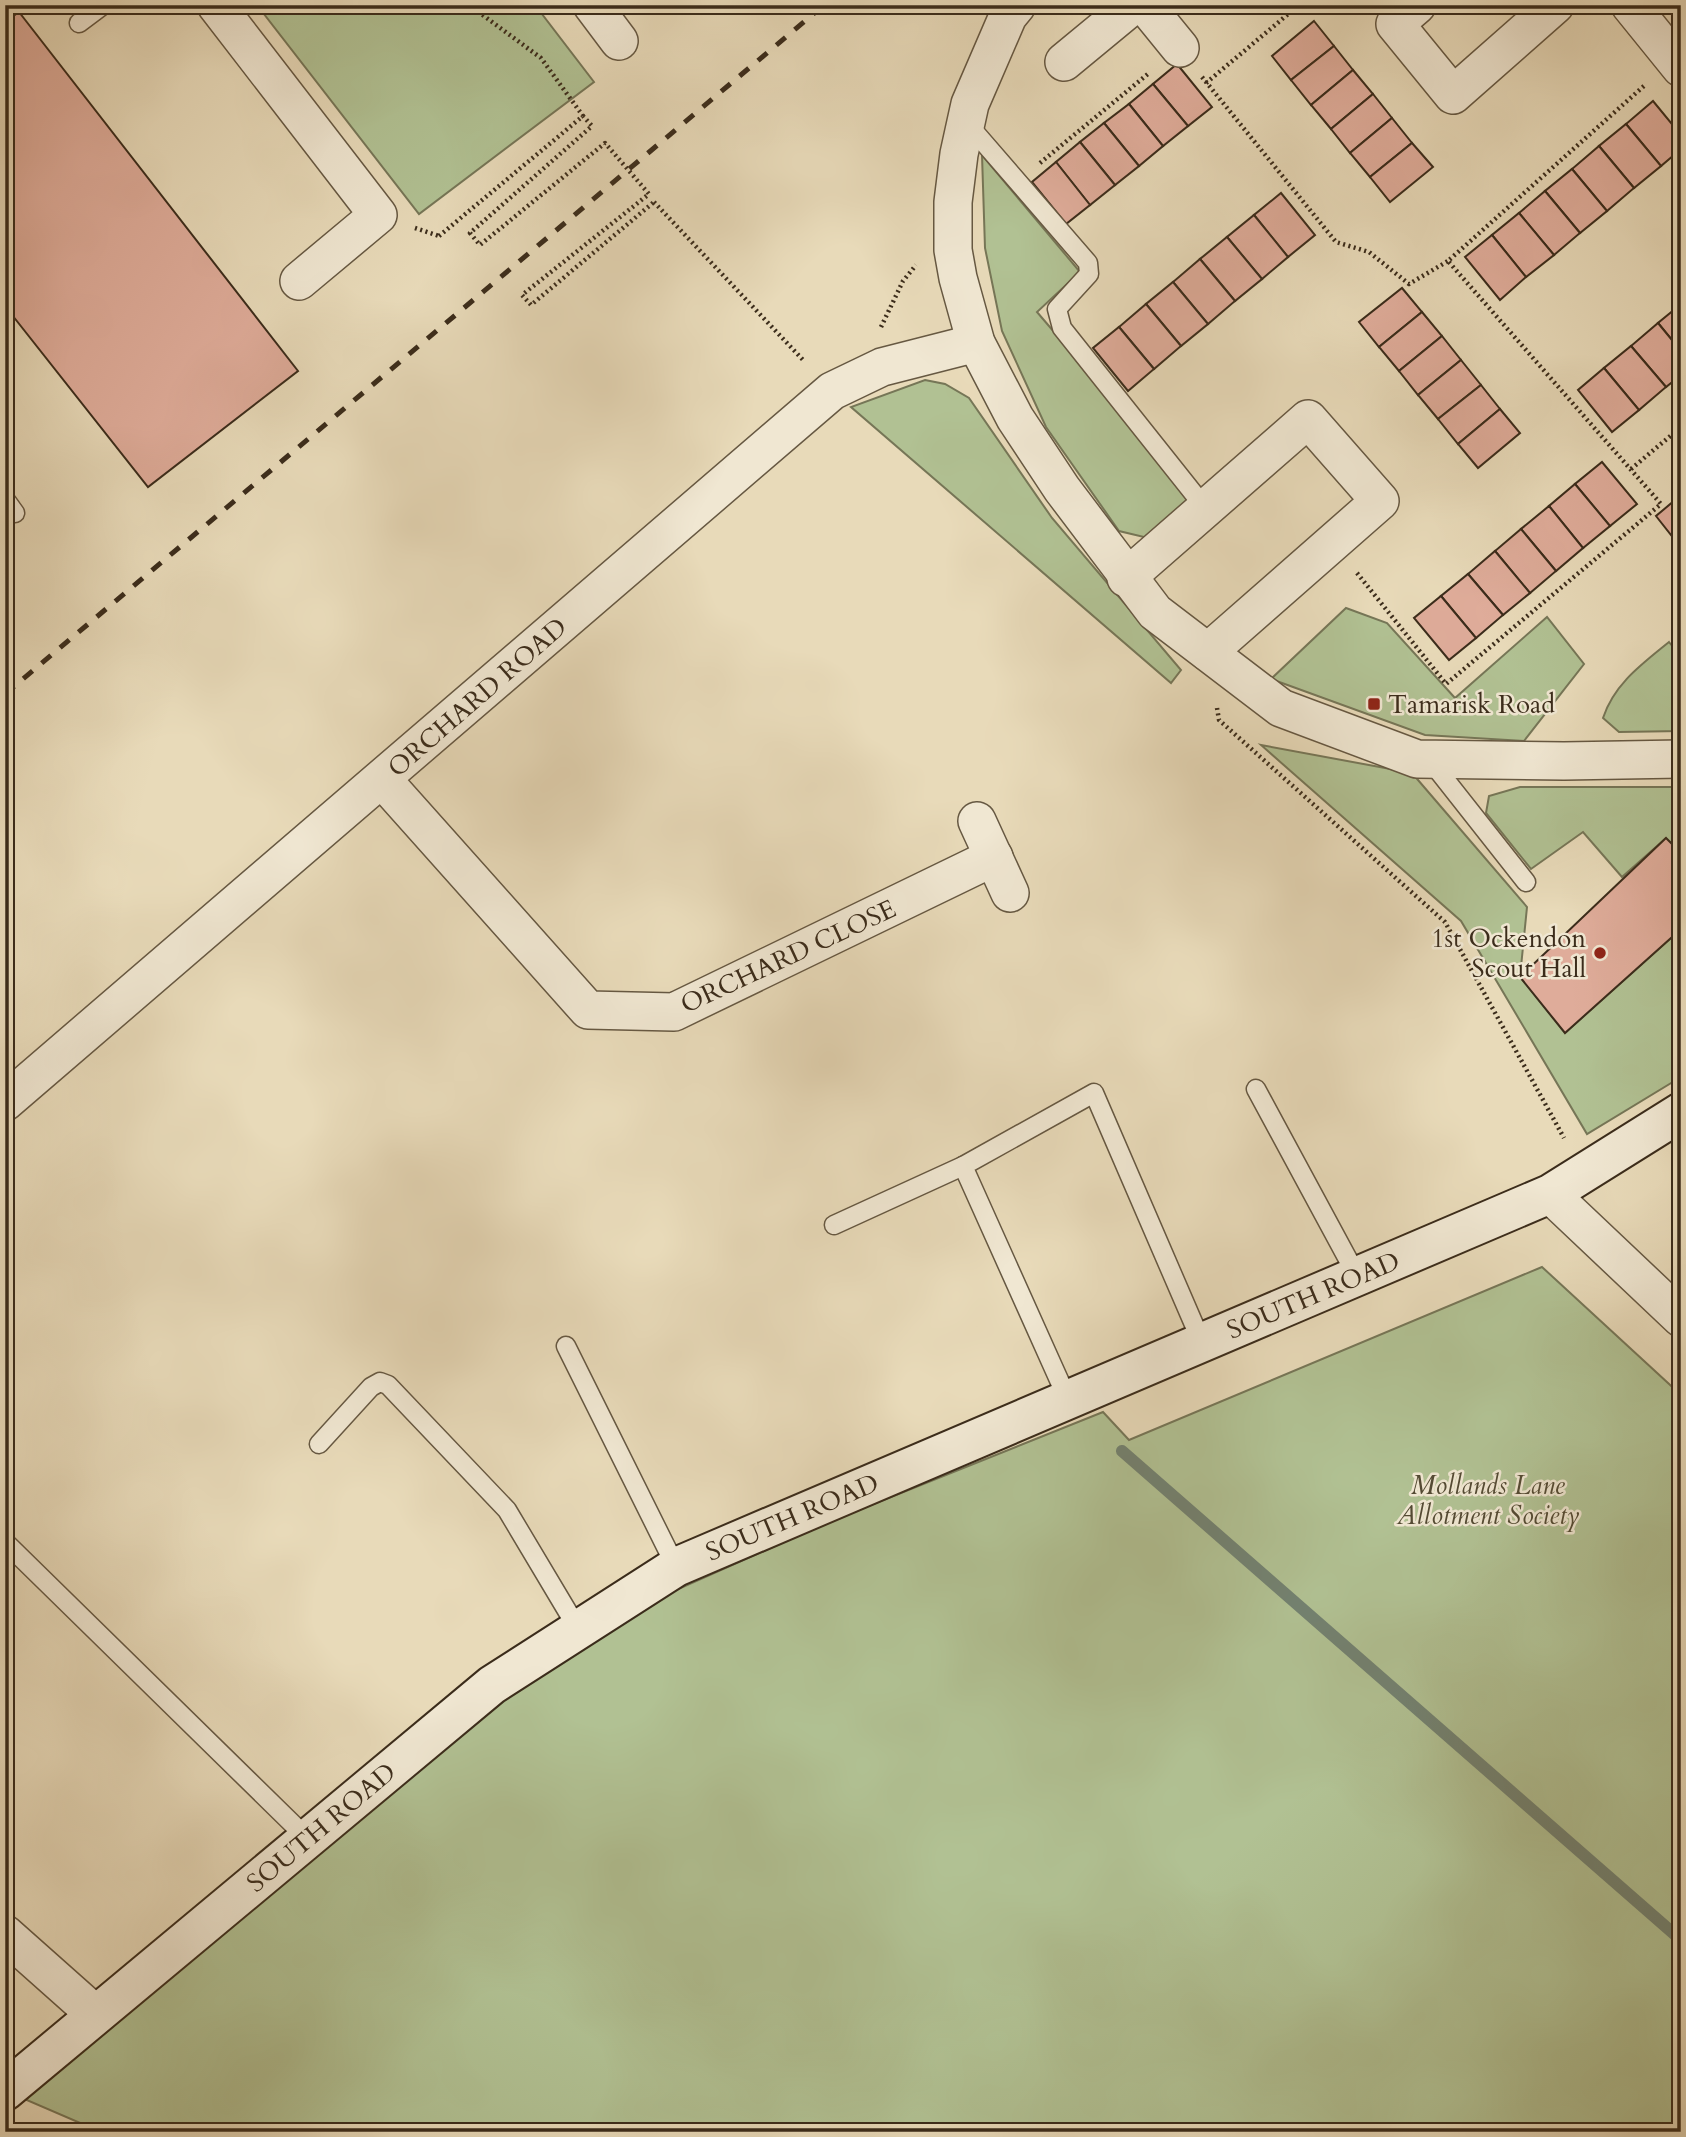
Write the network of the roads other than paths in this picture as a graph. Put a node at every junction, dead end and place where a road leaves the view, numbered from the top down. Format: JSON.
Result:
{"nodes":[{"id":1,"x":103,"y":5,"type":"edge"},
{"id":2,"x":216,"y":5,"type":"edge"},
{"id":3,"x":592,"y":5,"type":"edge"},
{"id":4,"x":1017,"y":5,"type":"edge"},
{"id":5,"x":1133,"y":5,"type":"edge"},
{"id":6,"x":1144,"y":5,"type":"edge"},
{"id":7,"x":1417,"y":5,"type":"edge"},
{"id":8,"x":1555,"y":5,"type":"edge"},
{"id":9,"x":1630,"y":5,"type":"edge"},
{"id":10,"x":79,"y":23,"type":"dead end"},
{"id":11,"x":619,"y":41,"type":"dead end"},
{"id":12,"x":1180,"y":48,"type":"road end"},
{"id":13,"x":1064,"y":62,"type":"dead end"},
{"id":14,"x":1677,"y":64,"type":"edge"},
{"id":15,"x":966,"y":122,"type":"junction"},
{"id":16,"x":299,"y":281,"type":"dead end"},
{"id":17,"x":976,"y":343,"type":"junction"},
{"id":18,"x":1206,"y":509,"type":"junction"},
{"id":19,"x":1126,"y":578,"type":"junction"},
{"id":20,"x":1208,"y":652,"type":"junction"},
{"id":21,"x":1429,"y":759,"type":"junction"},
{"id":22,"x":1681,"y":759,"type":"edge"},
{"id":23,"x":382,"y":779,"type":"junction"},
{"id":24,"x":977,"y":821,"type":"dead end"},
{"id":25,"x":993,"y":857,"type":"junction"},
{"id":26,"x":1526,"y":882,"type":"dead end"},
{"id":27,"x":1010,"y":893,"type":"dead end"},
{"id":28,"x":1256,"y":1089,"type":"dead end"},
{"id":29,"x":5,"y":1102,"type":"edge"},
{"id":30,"x":1681,"y":1112,"type":"edge"},
{"id":31,"x":963,"y":1166,"type":"junction"},
{"id":32,"x":1550,"y":1194,"type":"junction"},
{"id":33,"x":834,"y":1225,"type":"dead end"},
{"id":34,"x":1357,"y":1276,"type":"junction"},
{"id":35,"x":1681,"y":1318,"type":"edge"},
{"id":36,"x":1202,"y":1343,"type":"junction"},
{"id":37,"x":566,"y":1346,"type":"dead end"},
{"id":38,"x":1068,"y":1400,"type":"junction"},
{"id":39,"x":320,"y":1444,"type":"dead end"},
{"id":40,"x":5,"y":1542,"type":"edge"},
{"id":41,"x":676,"y":1567,"type":"junction"},
{"id":42,"x":578,"y":1629,"type":"junction"},
{"id":43,"x":307,"y":1838,"type":"junction"},
{"id":44,"x":5,"y":1934,"type":"edge"},
{"id":45,"x":95,"y":2014,"type":"junction"},
{"id":46,"x":5,"y":2091,"type":"edge"}],
"edges":[{"from":1,"to":10,"type":"lane"},
{"from":2,"to":16,"type":"street"},
{"from":3,"to":11,"type":"street"},
{"from":4,"to":15,"type":"street"},
{"from":5,"to":13,"type":"street"},
{"from":6,"to":12,"type":"street"},
{"from":7,"to":8,"type":"street"},
{"from":9,"to":14,"type":"street"},
{"from":15,"to":17,"type":"street"},
{"from":15,"to":18,"type":"lane"},
{"from":17,"to":19,"type":"street"},
{"from":17,"to":23,"type":"street","name":"ORCHARD ROAD"},
{"from":18,"to":19,"type":"street"},
{"from":18,"to":20,"type":"street"},
{"from":19,"to":20,"type":"street"},
{"from":20,"to":21,"type":"street"},
{"from":21,"to":22,"type":"street"},
{"from":21,"to":26,"type":"lane"},
{"from":23,"to":25,"type":"street","name":"ORCHARD CLOSE"},
{"from":23,"to":29,"type":"street","name":"ORCHARD ROAD"},
{"from":24,"to":25,"type":"street"},
{"from":25,"to":27,"type":"street"},
{"from":28,"to":34,"type":"lane"},
{"from":30,"to":32,"type":"main road","name":"SOUTH ROAD"},
{"from":31,"to":33,"type":"lane"},
{"from":31,"to":36,"type":"lane"},
{"from":31,"to":38,"type":"lane"},
{"from":32,"to":34,"type":"main road","name":"SOUTH ROAD"},
{"from":32,"to":35,"type":"street"},
{"from":34,"to":36,"type":"main road","name":"SOUTH ROAD"},
{"from":36,"to":38,"type":"main road","name":"SOUTH ROAD"},
{"from":37,"to":41,"type":"lane"},
{"from":38,"to":41,"type":"main road","name":"SOUTH ROAD"},
{"from":39,"to":42,"type":"lane"},
{"from":40,"to":43,"type":"lane"},
{"from":41,"to":42,"type":"main road","name":"SOUTH ROAD"},
{"from":42,"to":43,"type":"main road","name":"SOUTH ROAD"},
{"from":43,"to":45,"type":"main road","name":"SOUTH ROAD"},
{"from":44,"to":45,"type":"street"},
{"from":45,"to":46,"type":"main road","name":"SOUTH ROAD"}]}
